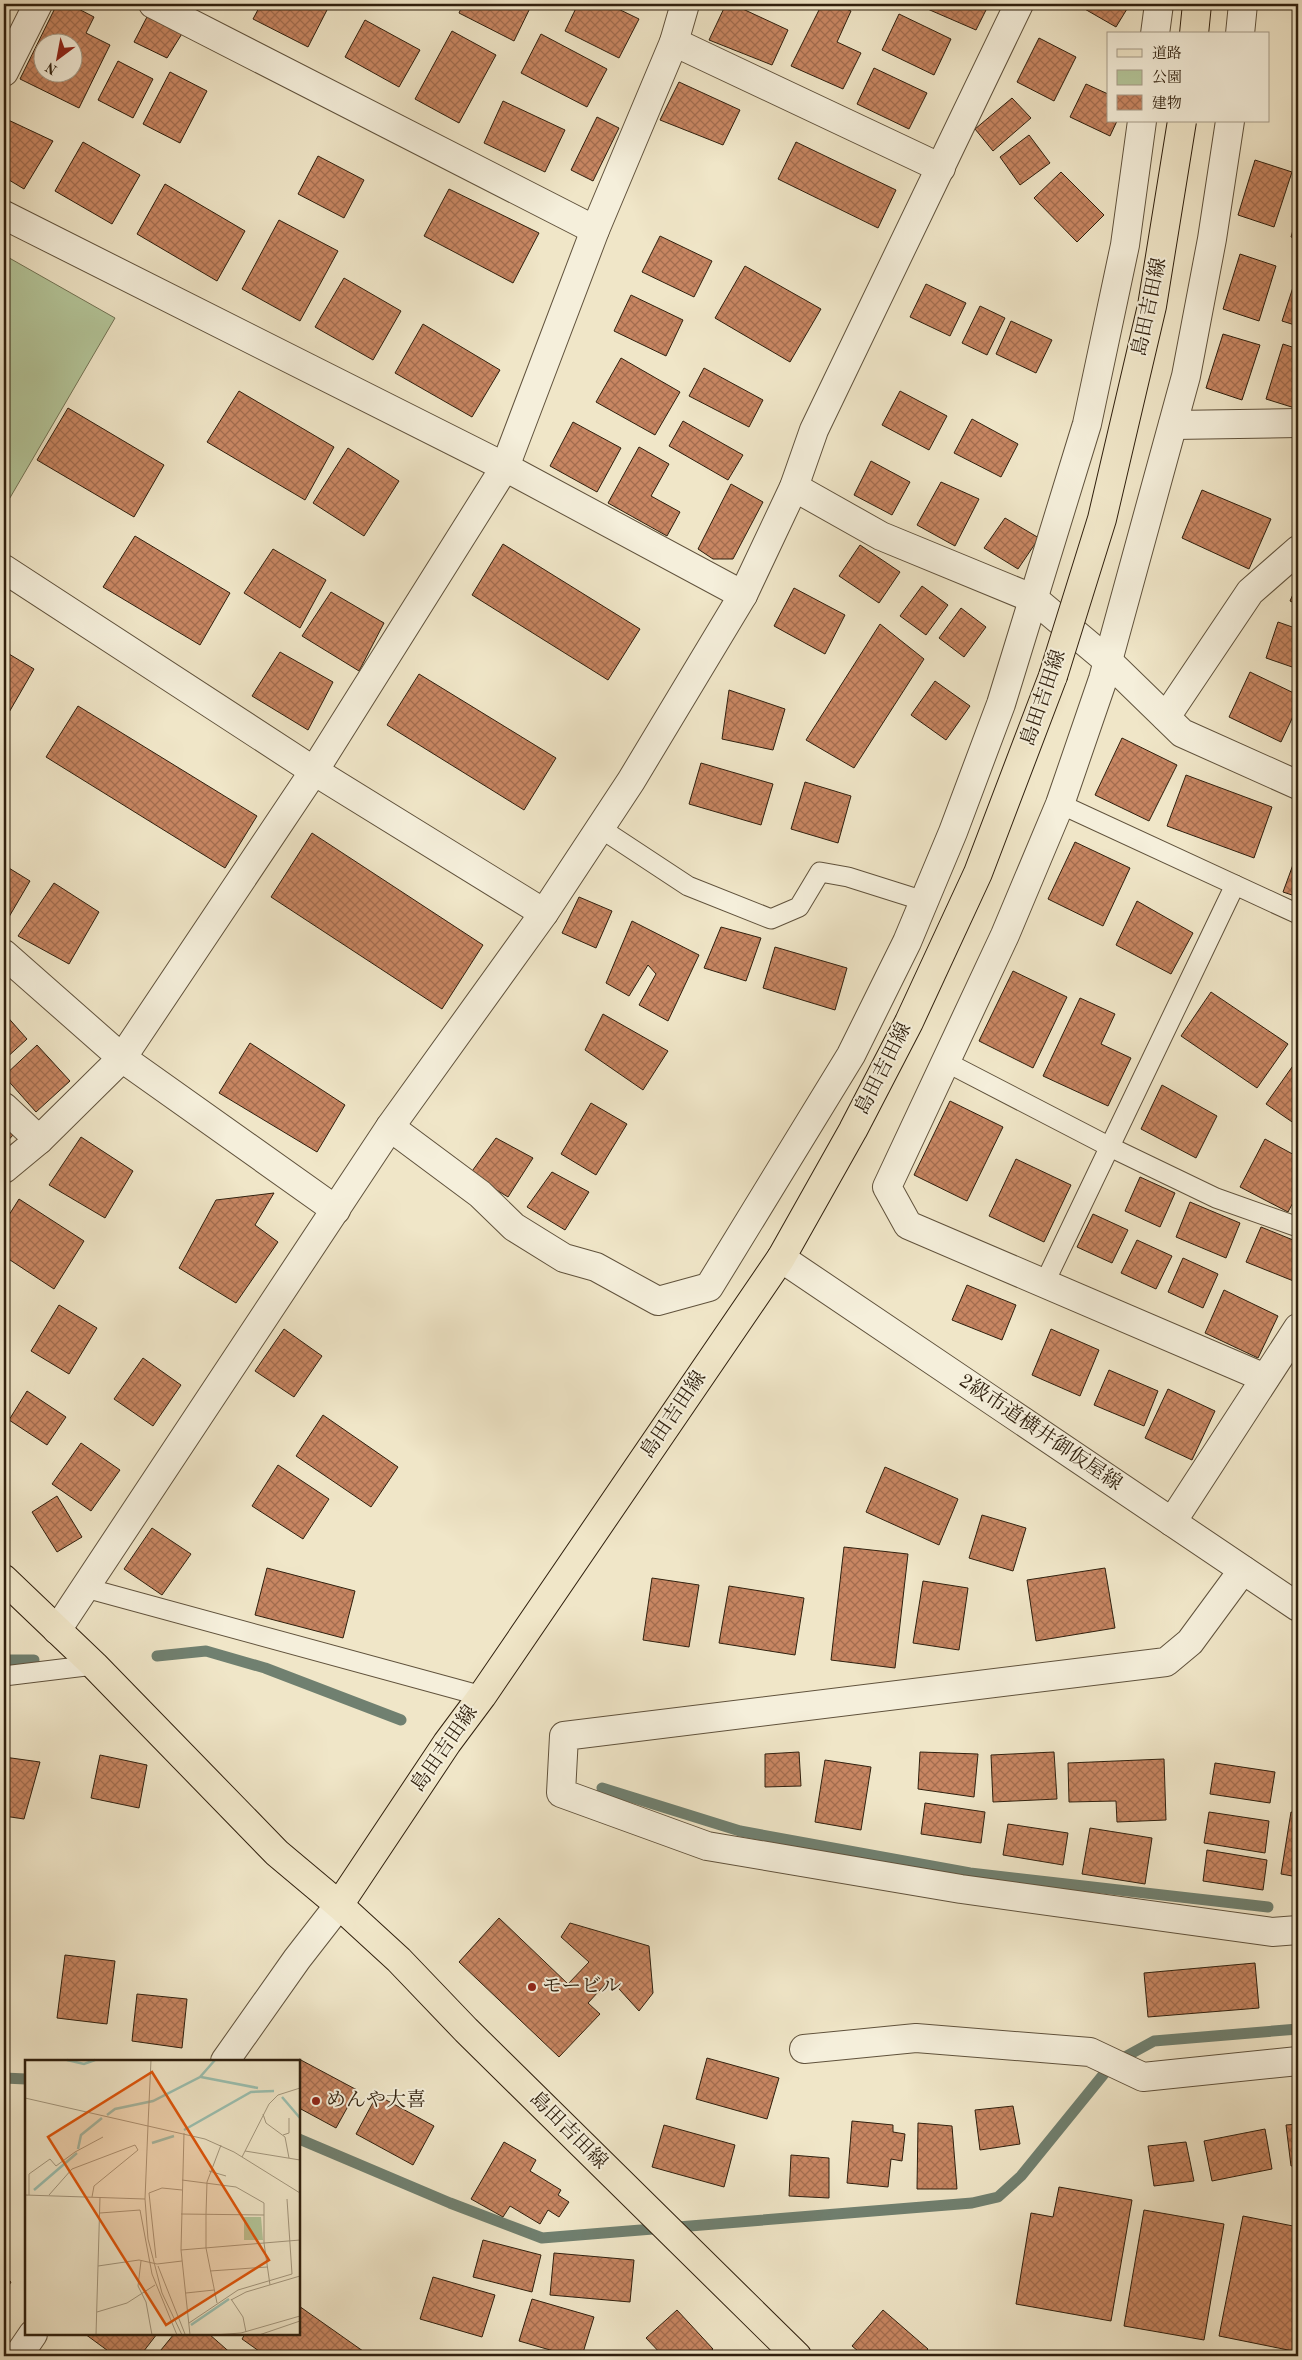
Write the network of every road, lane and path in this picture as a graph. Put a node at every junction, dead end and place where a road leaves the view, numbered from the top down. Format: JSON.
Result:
{"nodes":[{"id":1,"x":38,"y":4,"type":"edge"},
{"id":2,"x":154,"y":4,"type":"edge"},
{"id":3,"x":685,"y":4,"type":"edge"},
{"id":4,"x":1019,"y":4,"type":"edge"},
{"id":5,"x":1159,"y":4,"type":"edge"},
{"id":6,"x":1197,"y":4,"type":"edge"},
{"id":7,"x":1243,"y":4,"type":"edge"},
{"id":8,"x":1155,"y":32,"type":"edge"},
{"id":9,"x":1194,"y":32,"type":"edge"},
{"id":10,"x":1240,"y":32,"type":"edge"},
{"id":11,"x":674,"y":42,"type":"junction"},
{"id":12,"x":4,"y":72,"type":"edge"},
{"id":13,"x":1142,"y":122,"type":"edge"},
{"id":14,"x":1182,"y":122,"type":"edge"},
{"id":15,"x":1230,"y":122,"type":"edge"},
{"id":16,"x":941,"y":168,"type":"junction"},
{"id":17,"x":4,"y":215,"type":"edge"},
{"id":18,"x":595,"y":230,"type":"junction"},
{"id":19,"x":1298,"y":423,"type":"edge"},
{"id":20,"x":1173,"y":425,"type":"junction"},
{"id":21,"x":505,"y":468,"type":"junction"},
{"id":22,"x":794,"y":487,"type":"junction"},
{"id":23,"x":1298,"y":550,"type":"edge"},
{"id":24,"x":4,"y":568,"type":"edge"},
{"id":25,"x":743,"y":595,"type":"junction"},
{"id":26,"x":1034,"y":599,"type":"junction"},
{"id":27,"x":1108,"y":661,"type":"junction"},
{"id":28,"x":1166,"y":717,"type":"junction"},
{"id":29,"x":314,"y":771,"type":"junction"},
{"id":30,"x":1298,"y":785,"type":"edge"},
{"id":31,"x":1060,"y":804,"type":"junction"},
{"id":32,"x":600,"y":828,"type":"junction"},
{"id":33,"x":1235,"y":885,"type":"junction"},
{"id":34,"x":924,"y":901,"type":"junction"},
{"id":35,"x":544,"y":913,"type":"junction"},
{"id":36,"x":1298,"y":914,"type":"edge"},
{"id":37,"x":4,"y":954,"type":"edge"},
{"id":38,"x":122,"y":1058,"type":"junction"},
{"id":39,"x":946,"y":1062,"type":"junction"},
{"id":40,"x":4,"y":1107,"type":"edge"},
{"id":41,"x":390,"y":1126,"type":"junction"},
{"id":42,"x":39,"y":1140,"type":"junction"},
{"id":43,"x":1110,"y":1147,"type":"junction"},
{"id":44,"x":4,"y":1169,"type":"edge"},
{"id":45,"x":336,"y":1210,"type":"junction"},
{"id":46,"x":1298,"y":1227,"type":"edge"},
{"id":47,"x":781,"y":1258,"type":"junction"},
{"id":48,"x":1044,"y":1284,"type":"junction"},
{"id":49,"x":1298,"y":1328,"type":"edge"},
{"id":50,"x":1265,"y":1378,"type":"junction"},
{"id":51,"x":1172,"y":1522,"type":"junction"},
{"id":52,"x":1243,"y":1570,"type":"junction"},
{"id":53,"x":4,"y":1579,"type":"edge"},
{"id":54,"x":86,"y":1588,"type":"junction"},
{"id":55,"x":1298,"y":1607,"type":"edge"},
{"id":56,"x":57,"y":1630,"type":"junction"},
{"id":57,"x":94,"y":1665,"type":"junction"},
{"id":58,"x":4,"y":1676,"type":"edge"},
{"id":59,"x":482,"y":1696,"type":"junction"},
{"id":60,"x":339,"y":1905,"type":"junction"},
{"id":61,"x":1298,"y":1930,"type":"edge"},
{"id":62,"x":804,"y":2048,"type":"dead end"},
{"id":63,"x":226,"y":2060,"type":"edge"},
{"id":64,"x":1298,"y":2061,"type":"edge"},
{"id":65,"x":32,"y":2335,"type":"edge"},
{"id":66,"x":18,"y":2356,"type":"edge"},
{"id":67,"x":797,"y":2356,"type":"edge"}],
"edges":[{"from":1,"to":12,"type":"street"},
{"from":2,"to":18,"type":"street"},
{"from":3,"to":11,"type":"street"},
{"from":4,"to":16,"type":"street"},
{"from":5,"to":8,"type":"street"},
{"from":6,"to":9,"type":"main road"},
{"from":7,"to":10,"type":"street"},
{"from":11,"to":16,"type":"street"},
{"from":11,"to":18,"type":"street"},
{"from":13,"to":26,"type":"street"},
{"from":14,"to":47,"type":"main road","name":"島田吉田線","bridge":true},
{"from":15,"to":20,"type":"street"},
{"from":16,"to":22,"type":"street"},
{"from":17,"to":21,"type":"street"},
{"from":18,"to":21,"type":"street"},
{"from":19,"to":20,"type":"street"},
{"from":20,"to":27,"type":"street"},
{"from":21,"to":25,"type":"street"},
{"from":21,"to":29,"type":"street"},
{"from":22,"to":25,"type":"street"},
{"from":22,"to":26,"type":"street"},
{"from":23,"to":28,"type":"street"},
{"from":24,"to":29,"type":"street"},
{"from":25,"to":32,"type":"street"},
{"from":26,"to":27,"type":"street"},
{"from":26,"to":34,"type":"street"},
{"from":27,"to":28,"type":"street"},
{"from":27,"to":31,"type":"street"},
{"from":28,"to":30,"type":"street"},
{"from":29,"to":35,"type":"street"},
{"from":29,"to":38,"type":"street"},
{"from":31,"to":33,"type":"lane"},
{"from":31,"to":39,"type":"street"},
{"from":32,"to":34,"type":"lane"},
{"from":32,"to":35,"type":"street"},
{"from":33,"to":36,"type":"lane"},
{"from":33,"to":43,"type":"lane"},
{"from":34,"to":41,"type":"street"},
{"from":35,"to":41,"type":"street"},
{"from":37,"to":38,"type":"street"},
{"from":38,"to":42,"type":"street"},
{"from":38,"to":45,"type":"street"},
{"from":39,"to":43,"type":"lane"},
{"from":39,"to":48,"type":"street"},
{"from":40,"to":42,"type":"street"},
{"from":41,"to":45,"type":"street"},
{"from":42,"to":44,"type":"street"},
{"from":43,"to":46,"type":"lane"},
{"from":43,"to":48,"type":"lane"},
{"from":45,"to":54,"type":"street"},
{"from":47,"to":51,"type":"street","name":"2級市道横井御仮屋線"},
{"from":47,"to":59,"type":"main road","name":"島田吉田線"},
{"from":48,"to":50,"type":"street"},
{"from":49,"to":50,"type":"street"},
{"from":50,"to":51,"type":"street"},
{"from":51,"to":52,"type":"street","name":"2級市道横井御仮屋線"},
{"from":52,"to":55,"type":"street","name":"2級市道横井御仮屋線"},
{"from":52,"to":61,"type":"street"},
{"from":53,"to":56,"type":"main road","name":"島田吉田線"},
{"from":54,"to":56,"type":"street"},
{"from":54,"to":59,"type":"lane"},
{"from":56,"to":57,"type":"main road","name":"島田吉田線"},
{"from":57,"to":58,"type":"lane"},
{"from":57,"to":60,"type":"main road","name":"島田吉田線"},
{"from":59,"to":60,"type":"main road","name":"島田吉田線"},
{"from":60,"to":63,"type":"street"},
{"from":60,"to":67,"type":"main road","name":"島田吉田線"},
{"from":62,"to":64,"type":"street"},
{"from":65,"to":66,"type":"street"}]}
